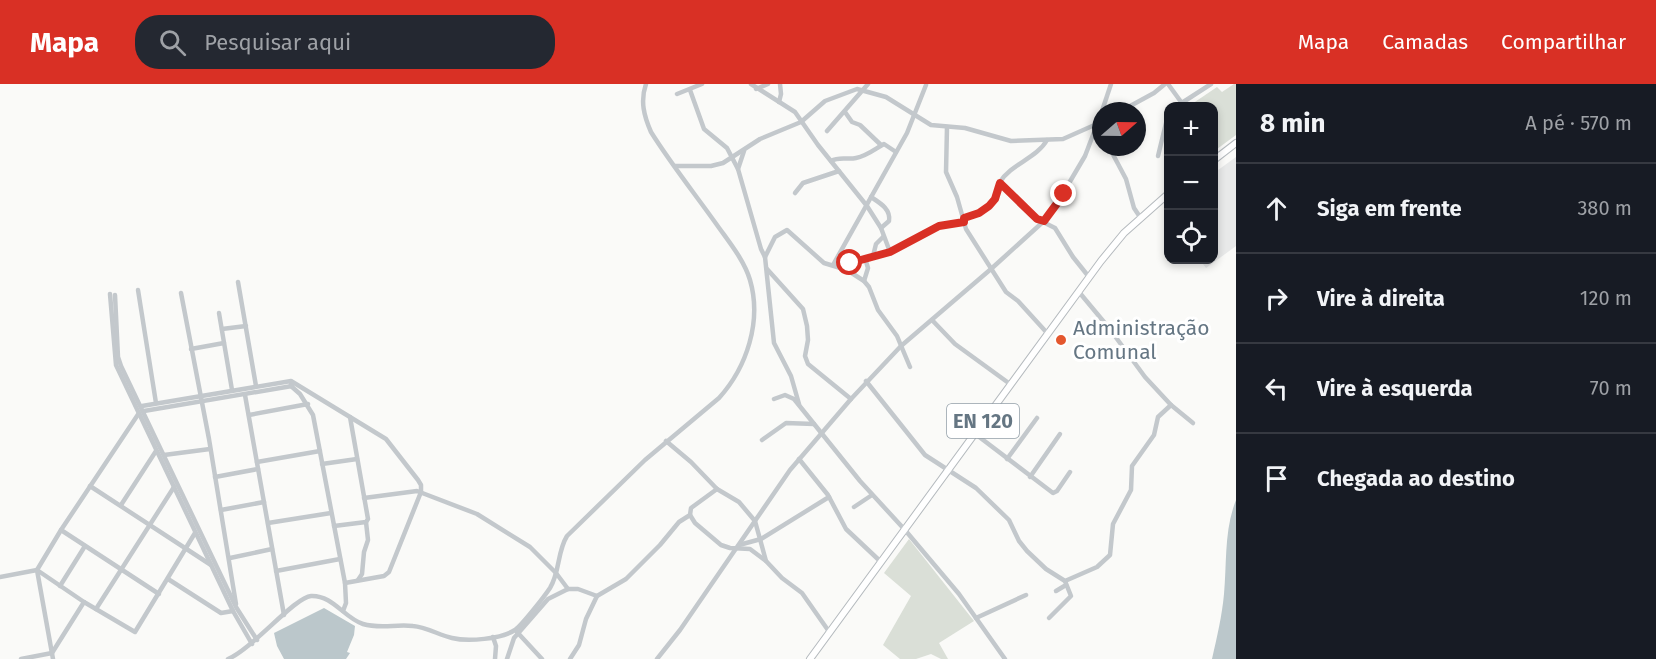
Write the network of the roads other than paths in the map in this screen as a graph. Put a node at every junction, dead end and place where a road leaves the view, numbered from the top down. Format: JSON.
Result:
{"nodes":[{"id":1,"x":646,"y":84,"type":"edge"},
{"id":2,"x":702,"y":84,"type":"edge"},
{"id":3,"x":751,"y":84,"type":"edge"},
{"id":4,"x":768,"y":84,"type":"edge"},
{"id":5,"x":780,"y":84,"type":"edge"},
{"id":6,"x":868,"y":84,"type":"edge"},
{"id":7,"x":1111,"y":84,"type":"edge"},
{"id":8,"x":1167,"y":84,"type":"edge"},
{"id":9,"x":1211,"y":84,"type":"edge"},
{"id":10,"x":926,"y":85,"type":"edge"},
{"id":11,"x":858,"y":87,"type":"edge"},
{"id":12,"x":756,"y":89,"type":"junction"},
{"id":13,"x":690,"y":90,"type":"junction"},
{"id":14,"x":677,"y":94,"type":"dead end"},
{"id":15,"x":779,"y":102,"type":"junction"},
{"id":16,"x":1105,"y":102,"type":"edge"},
{"id":17,"x":1138,"y":102,"type":"edge"},
{"id":18,"x":1179,"y":102,"type":"edge"},
{"id":19,"x":1185,"y":102,"type":"edge"},
{"id":20,"x":845,"y":112,"type":"junction"},
{"id":21,"x":914,"y":114,"type":"junction"},
{"id":22,"x":801,"y":122,"type":"junction"},
{"id":23,"x":1092,"y":126,"type":"edge"},
{"id":24,"x":947,"y":127,"type":"junction"},
{"id":25,"x":827,"y":131,"type":"dead end"},
{"id":26,"x":1164,"y":131,"type":"edge"},
{"id":27,"x":1092,"y":138,"type":"edge"},
{"id":28,"x":1047,"y":140,"type":"junction"},
{"id":29,"x":1236,"y":143,"type":"edge"},
{"id":30,"x":881,"y":146,"type":"junction"},
{"id":31,"x":745,"y":149,"type":"junction"},
{"id":32,"x":896,"y":152,"type":"junction"},
{"id":33,"x":1114,"y":156,"type":"edge"},
{"id":34,"x":1158,"y":156,"type":"dead end"},
{"id":35,"x":1218,"y":156,"type":"edge"},
{"id":36,"x":733,"y":157,"type":"junction"},
{"id":37,"x":831,"y":161,"type":"junction"},
{"id":38,"x":675,"y":165,"type":"junction"},
{"id":39,"x":738,"y":169,"type":"junction"},
{"id":40,"x":839,"y":171,"type":"junction"},
{"id":41,"x":1000,"y":183,"type":"junction"},
{"id":42,"x":795,"y":192,"type":"dead end"},
{"id":43,"x":871,"y":196,"type":"junction"},
{"id":44,"x":1164,"y":197,"type":"edge"},
{"id":45,"x":867,"y":206,"type":"junction"},
{"id":46,"x":1140,"y":217,"type":"junction"},
{"id":47,"x":964,"y":220,"type":"junction"},
{"id":48,"x":1044,"y":221,"type":"junction"},
{"id":49,"x":881,"y":228,"type":"junction"},
{"id":50,"x":884,"y":237,"type":"junction"},
{"id":51,"x":890,"y":252,"type":"junction"},
{"id":52,"x":873,"y":256,"type":"junction"},
{"id":53,"x":765,"y":257,"type":"junction"},
{"id":54,"x":866,"y":258,"type":"junction"},
{"id":55,"x":833,"y":265,"type":"junction"},
{"id":56,"x":766,"y":269,"type":"junction"},
{"id":57,"x":991,"y":269,"type":"junction"},
{"id":58,"x":847,"y":270,"type":"junction"},
{"id":59,"x":1089,"y":277,"type":"junction"},
{"id":60,"x":864,"y":280,"type":"junction"},
{"id":61,"x":238,"y":282,"type":"dead end"},
{"id":62,"x":138,"y":291,"type":"dead end"},
{"id":63,"x":1079,"y":292,"type":"junction"},
{"id":64,"x":181,"y":293,"type":"dead end"},
{"id":65,"x":113,"y":295,"type":"dead end"},
{"id":66,"x":219,"y":313,"type":"dead end"},
{"id":67,"x":932,"y":320,"type":"junction"},
{"id":68,"x":246,"y":326,"type":"junction"},
{"id":69,"x":222,"y":329,"type":"junction"},
{"id":70,"x":1048,"y":334,"type":"junction"},
{"id":71,"x":224,"y":343,"type":"junction"},
{"id":72,"x":901,"y":346,"type":"junction"},
{"id":73,"x":191,"y":349,"type":"junction"},
{"id":74,"x":910,"y":367,"type":"dead end"},
{"id":75,"x":866,"y":381,"type":"junction"},
{"id":76,"x":293,"y":384,"type":"junction"},
{"id":77,"x":1010,"y":384,"type":"junction"},
{"id":78,"x":256,"y":386,"type":"junction"},
{"id":79,"x":232,"y":390,"type":"junction"},
{"id":80,"x":245,"y":395,"type":"junction"},
{"id":81,"x":200,"y":399,"type":"junction"},
{"id":82,"x":774,"y":399,"type":"dead end"},
{"id":83,"x":851,"y":399,"type":"junction"},
{"id":84,"x":156,"y":403,"type":"junction"},
{"id":85,"x":308,"y":404,"type":"junction"},
{"id":86,"x":1171,"y":405,"type":"junction"},
{"id":87,"x":800,"y":407,"type":"junction"},
{"id":88,"x":141,"y":410,"type":"junction"},
{"id":89,"x":249,"y":415,"type":"junction"},
{"id":90,"x":350,"y":417,"type":"junction"},
{"id":91,"x":1037,"y":418,"type":"dead end"},
{"id":92,"x":1193,"y":423,"type":"dead end"},
{"id":93,"x":814,"y":424,"type":"junction"},
{"id":94,"x":822,"y":433,"type":"junction"},
{"id":95,"x":974,"y":433,"type":"junction"},
{"id":96,"x":1060,"y":434,"type":"dead end"},
{"id":97,"x":762,"y":440,"type":"dead end"},
{"id":98,"x":666,"y":441,"type":"junction"},
{"id":99,"x":210,"y":449,"type":"junction"},
{"id":100,"x":156,"y":451,"type":"junction"},
{"id":101,"x":320,"y":451,"type":"junction"},
{"id":102,"x":164,"y":455,"type":"junction"},
{"id":103,"x":357,"y":459,"type":"junction"},
{"id":104,"x":799,"y":459,"type":"junction"},
{"id":105,"x":1007,"y":459,"type":"junction"},
{"id":106,"x":257,"y":462,"type":"junction"},
{"id":107,"x":322,"y":464,"type":"junction"},
{"id":108,"x":949,"y":468,"type":"junction"},
{"id":109,"x":258,"y":469,"type":"junction"},
{"id":110,"x":1070,"y":472,"type":"dead end"},
{"id":111,"x":216,"y":477,"type":"junction"},
{"id":112,"x":1030,"y":477,"type":"junction"},
{"id":113,"x":90,"y":486,"type":"junction"},
{"id":114,"x":174,"y":487,"type":"junction"},
{"id":115,"x":717,"y":489,"type":"junction"},
{"id":116,"x":421,"y":492,"type":"junction"},
{"id":117,"x":872,"y":495,"type":"junction"},
{"id":118,"x":829,"y":496,"type":"junction"},
{"id":119,"x":364,"y":498,"type":"junction"},
{"id":120,"x":264,"y":502,"type":"junction"},
{"id":121,"x":121,"y":505,"type":"junction"},
{"id":122,"x":854,"y":507,"type":"dead end"},
{"id":123,"x":221,"y":510,"type":"junction"},
{"id":124,"x":332,"y":513,"type":"junction"},
{"id":125,"x":690,"y":515,"type":"junction"},
{"id":126,"x":755,"y":521,"type":"junction"},
{"id":127,"x":366,"y":522,"type":"junction"},
{"id":128,"x":268,"y":523,"type":"junction"},
{"id":129,"x":149,"y":524,"type":"junction"},
{"id":130,"x":334,"y":526,"type":"junction"},
{"id":131,"x":61,"y":530,"type":"junction"},
{"id":132,"x":905,"y":530,"type":"junction"},
{"id":133,"x":195,"y":533,"type":"junction"},
{"id":134,"x":761,"y":539,"type":"junction"},
{"id":135,"x":86,"y":546,"type":"junction"},
{"id":136,"x":737,"y":547,"type":"junction"},
{"id":137,"x":187,"y":549,"type":"junction"},
{"id":138,"x":272,"y":549,"type":"junction"},
{"id":139,"x":230,"y":558,"type":"junction"},
{"id":140,"x":340,"y":560,"type":"junction"},
{"id":141,"x":766,"y":561,"type":"junction"},
{"id":142,"x":881,"y":562,"type":"junction"},
{"id":143,"x":211,"y":565,"type":"junction"},
{"id":144,"x":121,"y":569,"type":"junction"},
{"id":145,"x":37,"y":570,"type":"junction"},
{"id":146,"x":276,"y":571,"type":"junction"},
{"id":147,"x":556,"y":573,"type":"junction"},
{"id":148,"x":0,"y":578,"type":"edge"},
{"id":149,"x":168,"y":579,"type":"junction"},
{"id":150,"x":358,"y":581,"type":"junction"},
{"id":151,"x":345,"y":583,"type":"junction"},
{"id":152,"x":1066,"y":583,"type":"junction"},
{"id":153,"x":60,"y":586,"type":"junction"},
{"id":154,"x":568,"y":589,"type":"junction"},
{"id":155,"x":1056,"y":591,"type":"dead end"},
{"id":156,"x":159,"y":594,"type":"junction"},
{"id":157,"x":1026,"y":595,"type":"dead end"},
{"id":158,"x":597,"y":596,"type":"junction"},
{"id":159,"x":84,"y":602,"type":"junction"},
{"id":160,"x":96,"y":609,"type":"junction"},
{"id":161,"x":235,"y":609,"type":"junction"},
{"id":162,"x":343,"y":611,"type":"junction"},
{"id":163,"x":284,"y":615,"type":"junction"},
{"id":164,"x":976,"y":618,"type":"junction"},
{"id":165,"x":1049,"y":618,"type":"dead end"},
{"id":166,"x":517,"y":632,"type":"junction"},
{"id":167,"x":830,"y":633,"type":"junction"},
{"id":168,"x":493,"y":637,"type":"junction"},
{"id":169,"x":254,"y":642,"type":"junction"},
{"id":170,"x":53,"y":656,"type":"edge"},
{"id":171,"x":21,"y":659,"type":"edge"},
{"id":172,"x":228,"y":659,"type":"edge"},
{"id":173,"x":495,"y":659,"type":"edge"},
{"id":174,"x":507,"y":659,"type":"edge"},
{"id":175,"x":542,"y":659,"type":"edge"},
{"id":176,"x":570,"y":659,"type":"edge"},
{"id":177,"x":657,"y":659,"type":"edge"},
{"id":178,"x":810,"y":659,"type":"edge"},
{"id":179,"x":1005,"y":659,"type":"edge"}],
"edges":[{"from":1,"to":38,"type":"street"},
{"from":2,"to":13,"type":"street"},
{"from":3,"to":12,"type":"street"},
{"from":4,"to":12,"type":"street"},
{"from":5,"to":15,"type":"street"},
{"from":6,"to":11,"type":"street"},
{"from":7,"to":16,"type":"street"},
{"from":8,"to":17,"type":"street"},
{"from":8,"to":18,"type":"street"},
{"from":9,"to":19,"type":"street"},
{"from":10,"to":21,"type":"street"},
{"from":11,"to":20,"type":"street"},
{"from":11,"to":21,"type":"street"},
{"from":11,"to":22,"type":"street"},
{"from":12,"to":15,"type":"street"},
{"from":13,"to":14,"type":"street"},
{"from":13,"to":36,"type":"street"},
{"from":15,"to":22,"type":"street"},
{"from":20,"to":25,"type":"street"},
{"from":20,"to":30,"type":"street"},
{"from":21,"to":24,"type":"street"},
{"from":21,"to":32,"type":"street"},
{"from":22,"to":31,"type":"street"},
{"from":22,"to":37,"type":"street"},
{"from":23,"to":28,"type":"street"},
{"from":24,"to":28,"type":"street"},
{"from":24,"to":47,"type":"street"},
{"from":26,"to":34,"type":"street"},
{"from":27,"to":48,"type":"street"},
{"from":28,"to":41,"type":"street"},
{"from":29,"to":35,"type":"main road"},
{"from":30,"to":32,"type":"street"},
{"from":30,"to":37,"type":"street"},
{"from":31,"to":36,"type":"street"},
{"from":31,"to":39,"type":"street"},
{"from":32,"to":43,"type":"street"},
{"from":33,"to":46,"type":"street"},
{"from":36,"to":38,"type":"street"},
{"from":36,"to":39,"type":"street"},
{"from":37,"to":40,"type":"street"},
{"from":38,"to":98,"type":"street"},
{"from":39,"to":53,"type":"street"},
{"from":40,"to":42,"type":"street"},
{"from":40,"to":45,"type":"street"},
{"from":41,"to":47,"type":"street"},
{"from":41,"to":48,"type":"street"},
{"from":43,"to":45,"type":"street"},
{"from":43,"to":49,"type":"street"},
{"from":44,"to":46,"type":"main road","number":"EN 120"},
{"from":45,"to":49,"type":"street"},
{"from":45,"to":55,"type":"street"},
{"from":46,"to":59,"type":"main road","number":"EN 120"},
{"from":47,"to":51,"type":"street"},
{"from":47,"to":57,"type":"street"},
{"from":48,"to":57,"type":"street"},
{"from":48,"to":59,"type":"street"},
{"from":49,"to":50,"type":"street"},
{"from":50,"to":51,"type":"street"},
{"from":50,"to":52,"type":"street"},
{"from":51,"to":52,"type":"street"},
{"from":52,"to":54,"type":"street"},
{"from":53,"to":55,"type":"street"},
{"from":53,"to":56,"type":"street"},
{"from":54,"to":58,"type":"street"},
{"from":54,"to":60,"type":"street"},
{"from":55,"to":58,"type":"street"},
{"from":56,"to":83,"type":"street"},
{"from":56,"to":87,"type":"street"},
{"from":57,"to":67,"type":"street"},
{"from":57,"to":70,"type":"street"},
{"from":58,"to":60,"type":"street"},
{"from":59,"to":63,"type":"main road","number":"EN 120"},
{"from":60,"to":72,"type":"street"},
{"from":61,"to":68,"type":"street"},
{"from":62,"to":84,"type":"street"},
{"from":63,"to":70,"type":"main road","number":"EN 120"},
{"from":63,"to":86,"type":"street"},
{"from":64,"to":73,"type":"street"},
{"from":65,"to":88,"type":"street"},
{"from":66,"to":69,"type":"street"},
{"from":67,"to":72,"type":"street"},
{"from":67,"to":77,"type":"street"},
{"from":68,"to":69,"type":"street"},
{"from":68,"to":78,"type":"street"},
{"from":69,"to":71,"type":"street"},
{"from":70,"to":77,"type":"main road","number":"EN 120"},
{"from":71,"to":73,"type":"street"},
{"from":71,"to":79,"type":"street"},
{"from":72,"to":74,"type":"street"},
{"from":72,"to":75,"type":"street"},
{"from":73,"to":81,"type":"street"},
{"from":75,"to":83,"type":"street"},
{"from":75,"to":108,"type":"street"},
{"from":76,"to":78,"type":"street"},
{"from":76,"to":80,"type":"street"},
{"from":76,"to":85,"type":"street"},
{"from":76,"to":90,"type":"street"},
{"from":77,"to":95,"type":"main road","number":"EN 120"},
{"from":78,"to":79,"type":"street"},
{"from":79,"to":81,"type":"street"},
{"from":80,"to":81,"type":"street"},
{"from":80,"to":89,"type":"street"},
{"from":81,"to":84,"type":"street"},
{"from":81,"to":88,"type":"street"},
{"from":81,"to":99,"type":"street"},
{"from":82,"to":87,"type":"street"},
{"from":83,"to":94,"type":"street"},
{"from":84,"to":88,"type":"street"},
{"from":85,"to":89,"type":"street"},
{"from":85,"to":101,"type":"street"},
{"from":86,"to":92,"type":"street"},
{"from":86,"to":152,"type":"street"},
{"from":87,"to":93,"type":"street"},
{"from":88,"to":100,"type":"street"},
{"from":88,"to":102,"type":"street"},
{"from":88,"to":113,"type":"street"},
{"from":89,"to":106,"type":"street"},
{"from":90,"to":103,"type":"street"},
{"from":90,"to":116,"type":"street"},
{"from":91,"to":105,"type":"street"},
{"from":93,"to":94,"type":"street"},
{"from":93,"to":97,"type":"street"},
{"from":94,"to":104,"type":"street"},
{"from":94,"to":117,"type":"street"},
{"from":95,"to":105,"type":"street"},
{"from":95,"to":108,"type":"main road","number":"EN 120"},
{"from":96,"to":112,"type":"street"},
{"from":98,"to":115,"type":"street"},
{"from":98,"to":147,"type":"street"},
{"from":99,"to":102,"type":"street"},
{"from":99,"to":111,"type":"street"},
{"from":100,"to":114,"type":"street"},
{"from":100,"to":121,"type":"street"},
{"from":101,"to":106,"type":"street"},
{"from":101,"to":107,"type":"street"},
{"from":102,"to":161,"type":"street"},
{"from":103,"to":107,"type":"street"},
{"from":103,"to":119,"type":"street"},
{"from":104,"to":118,"type":"street"},
{"from":104,"to":126,"type":"street"},
{"from":105,"to":112,"type":"street"},
{"from":106,"to":109,"type":"street"},
{"from":107,"to":124,"type":"street"},
{"from":108,"to":132,"type":"main road","number":"EN 120"},
{"from":108,"to":152,"type":"street"},
{"from":109,"to":111,"type":"street"},
{"from":109,"to":120,"type":"street"},
{"from":110,"to":112,"type":"street"},
{"from":111,"to":123,"type":"street"},
{"from":113,"to":121,"type":"street"},
{"from":113,"to":131,"type":"street"},
{"from":114,"to":129,"type":"street"},
{"from":114,"to":133,"type":"street"},
{"from":115,"to":125,"type":"street"},
{"from":115,"to":126,"type":"street"},
{"from":116,"to":119,"type":"street"},
{"from":116,"to":147,"type":"street"},
{"from":116,"to":150,"type":"street"},
{"from":117,"to":122,"type":"street"},
{"from":117,"to":132,"type":"street"},
{"from":118,"to":134,"type":"street"},
{"from":118,"to":142,"type":"street"},
{"from":119,"to":127,"type":"street"},
{"from":120,"to":123,"type":"street"},
{"from":120,"to":128,"type":"street"},
{"from":121,"to":129,"type":"street"},
{"from":123,"to":139,"type":"street"},
{"from":124,"to":128,"type":"street"},
{"from":124,"to":130,"type":"street"},
{"from":125,"to":136,"type":"street"},
{"from":125,"to":158,"type":"street"},
{"from":126,"to":134,"type":"street"},
{"from":126,"to":136,"type":"street"},
{"from":127,"to":130,"type":"street"},
{"from":127,"to":150,"type":"street"},
{"from":128,"to":138,"type":"street"},
{"from":129,"to":137,"type":"street"},
{"from":129,"to":144,"type":"street"},
{"from":130,"to":140,"type":"street"},
{"from":131,"to":135,"type":"street"},
{"from":131,"to":145,"type":"street"},
{"from":132,"to":142,"type":"main road","number":"EN 120"},
{"from":132,"to":164,"type":"street"},
{"from":133,"to":137,"type":"street"},
{"from":133,"to":143,"type":"street"},
{"from":134,"to":136,"type":"street"},
{"from":134,"to":141,"type":"street"},
{"from":135,"to":144,"type":"street"},
{"from":135,"to":153,"type":"street"},
{"from":136,"to":141,"type":"street"},
{"from":136,"to":177,"type":"street"},
{"from":137,"to":143,"type":"street"},
{"from":137,"to":149,"type":"street"},
{"from":138,"to":139,"type":"street"},
{"from":138,"to":146,"type":"street"},
{"from":139,"to":161,"type":"street"},
{"from":140,"to":146,"type":"street"},
{"from":140,"to":151,"type":"street"},
{"from":141,"to":167,"type":"street"},
{"from":142,"to":167,"type":"main road","number":"EN 120"},
{"from":143,"to":161,"type":"street"},
{"from":144,"to":156,"type":"street"},
{"from":144,"to":160,"type":"street"},
{"from":145,"to":148,"type":"street"},
{"from":145,"to":153,"type":"street"},
{"from":145,"to":170,"type":"street"},
{"from":146,"to":163,"type":"street"},
{"from":147,"to":154,"type":"street"},
{"from":147,"to":166,"type":"street"},
{"from":149,"to":156,"type":"street"},
{"from":149,"to":161,"type":"street"},
{"from":150,"to":151,"type":"street"},
{"from":151,"to":162,"type":"street"},
{"from":152,"to":155,"type":"street"},
{"from":152,"to":165,"type":"street"},
{"from":153,"to":159,"type":"street"},
{"from":154,"to":158,"type":"street"},
{"from":154,"to":166,"type":"street"},
{"from":156,"to":160,"type":"street"},
{"from":157,"to":164,"type":"street"},
{"from":158,"to":176,"type":"street"},
{"from":159,"to":160,"type":"street"},
{"from":159,"to":170,"type":"street"},
{"from":161,"to":169,"type":"street"},
{"from":162,"to":163,"type":"street"},
{"from":162,"to":168,"type":"street"},
{"from":163,"to":169,"type":"street"},
{"from":164,"to":179,"type":"street"},
{"from":166,"to":168,"type":"street"},
{"from":166,"to":174,"type":"street"},
{"from":166,"to":175,"type":"street"},
{"from":167,"to":178,"type":"main road","number":"EN 120"},
{"from":168,"to":173,"type":"street"},
{"from":169,"to":172,"type":"street"},
{"from":170,"to":171,"type":"street"}]}
